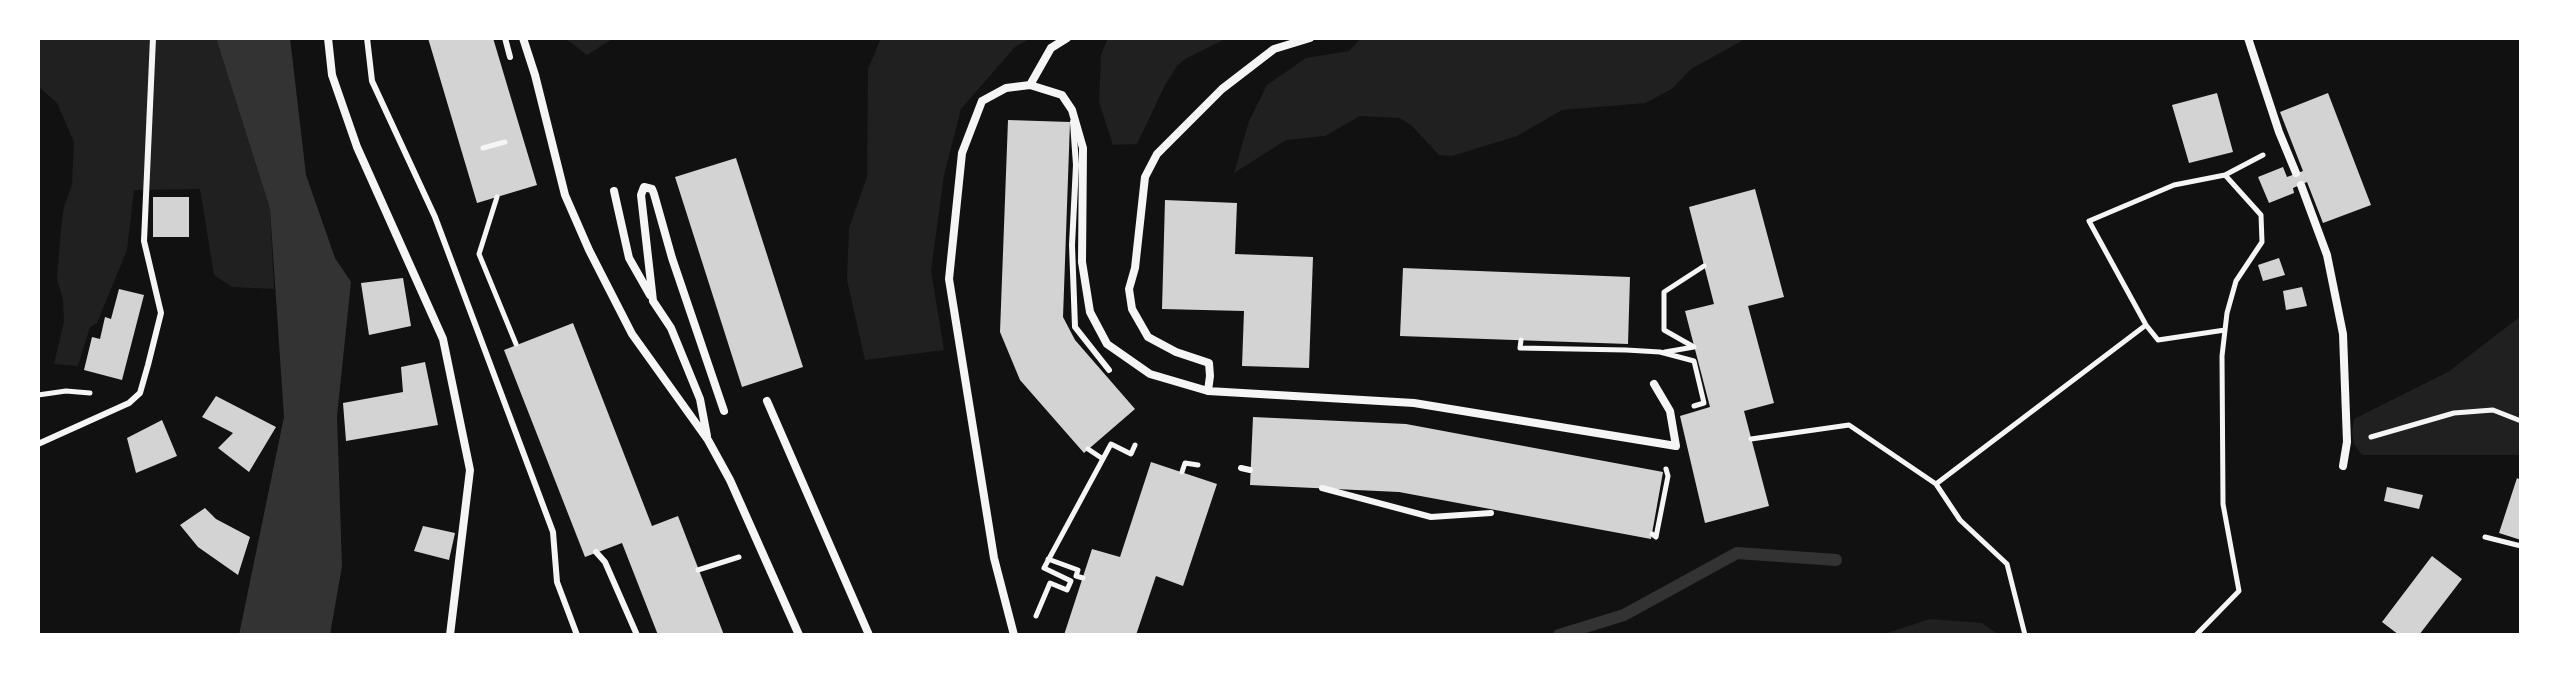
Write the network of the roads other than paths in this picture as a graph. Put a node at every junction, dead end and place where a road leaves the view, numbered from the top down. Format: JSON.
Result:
{"nodes":[{"id":1,"x":153,"y":38,"type":"edge"},
{"id":2,"x":328,"y":38,"type":"edge"},
{"id":3,"x":367,"y":38,"type":"edge"},
{"id":4,"x":505,"y":38,"type":"edge"},
{"id":5,"x":523,"y":38,"type":"edge"},
{"id":6,"x":1067,"y":38,"type":"edge"},
{"id":7,"x":1310,"y":38,"type":"edge"},
{"id":8,"x":2248,"y":38,"type":"edge"},
{"id":9,"x":510,"y":57,"type":"dead end"},
{"id":10,"x":1030,"y":85,"type":"junction"},
{"id":11,"x":1072,"y":110,"type":"junction"},
{"id":12,"x":2296,"y":173,"type":"dead end"},
{"id":13,"x":2301,"y":185,"type":"dead end"},
{"id":14,"x":614,"y":191,"type":"dead end"},
{"id":15,"x":653,"y":301,"type":"junction"},
{"id":16,"x":1109,"y":370,"type":"dead end"},
{"id":17,"x":1654,"y":384,"type":"dead end"},
{"id":18,"x":1208,"y":391,"type":"junction"},
{"id":19,"x":767,"y":401,"type":"dead end"},
{"id":20,"x":724,"y":411,"type":"dead end"},
{"id":21,"x":708,"y":440,"type":"junction"},
{"id":22,"x":38,"y":444,"type":"edge"},
{"id":23,"x":2343,"y":466,"type":"dead end"},
{"id":24,"x":1241,"y":468,"type":"dead end"},
{"id":25,"x":1250,"y":470,"type":"dead end"},
{"id":26,"x":1322,"y":488,"type":"dead end"},
{"id":27,"x":1491,"y":513,"type":"dead end"},
{"id":28,"x":596,"y":552,"type":"dead end"},
{"id":29,"x":450,"y":635,"type":"edge"},
{"id":30,"x":577,"y":635,"type":"edge"},
{"id":31,"x":637,"y":635,"type":"edge"},
{"id":32,"x":799,"y":635,"type":"edge"},
{"id":33,"x":869,"y":635,"type":"edge"},
{"id":34,"x":1014,"y":635,"type":"edge"}],
"edges":[{"from":1,"to":22,"type":"lane"},
{"from":2,"to":29,"type":"street"},
{"from":3,"to":30,"type":"lane"},
{"from":4,"to":9,"type":"lane"},
{"from":5,"to":21,"type":"street"},
{"from":6,"to":10,"type":"street"},
{"from":7,"to":18,"type":"street"},
{"from":8,"to":12,"type":"street"},
{"from":10,"to":11,"type":"street"},
{"from":10,"to":34,"type":"street"},
{"from":11,"to":16,"type":"lane"},
{"from":11,"to":18,"type":"street"},
{"from":13,"to":23,"type":"street"},
{"from":14,"to":15,"type":"street"},
{"from":15,"to":20,"type":"street"},
{"from":15,"to":21,"type":"street"},
{"from":17,"to":18,"type":"street"},
{"from":19,"to":33,"type":"street"},
{"from":21,"to":32,"type":"street"},
{"from":24,"to":25,"type":"lane"},
{"from":26,"to":27,"type":"lane"},
{"from":28,"to":31,"type":"lane"}]}
